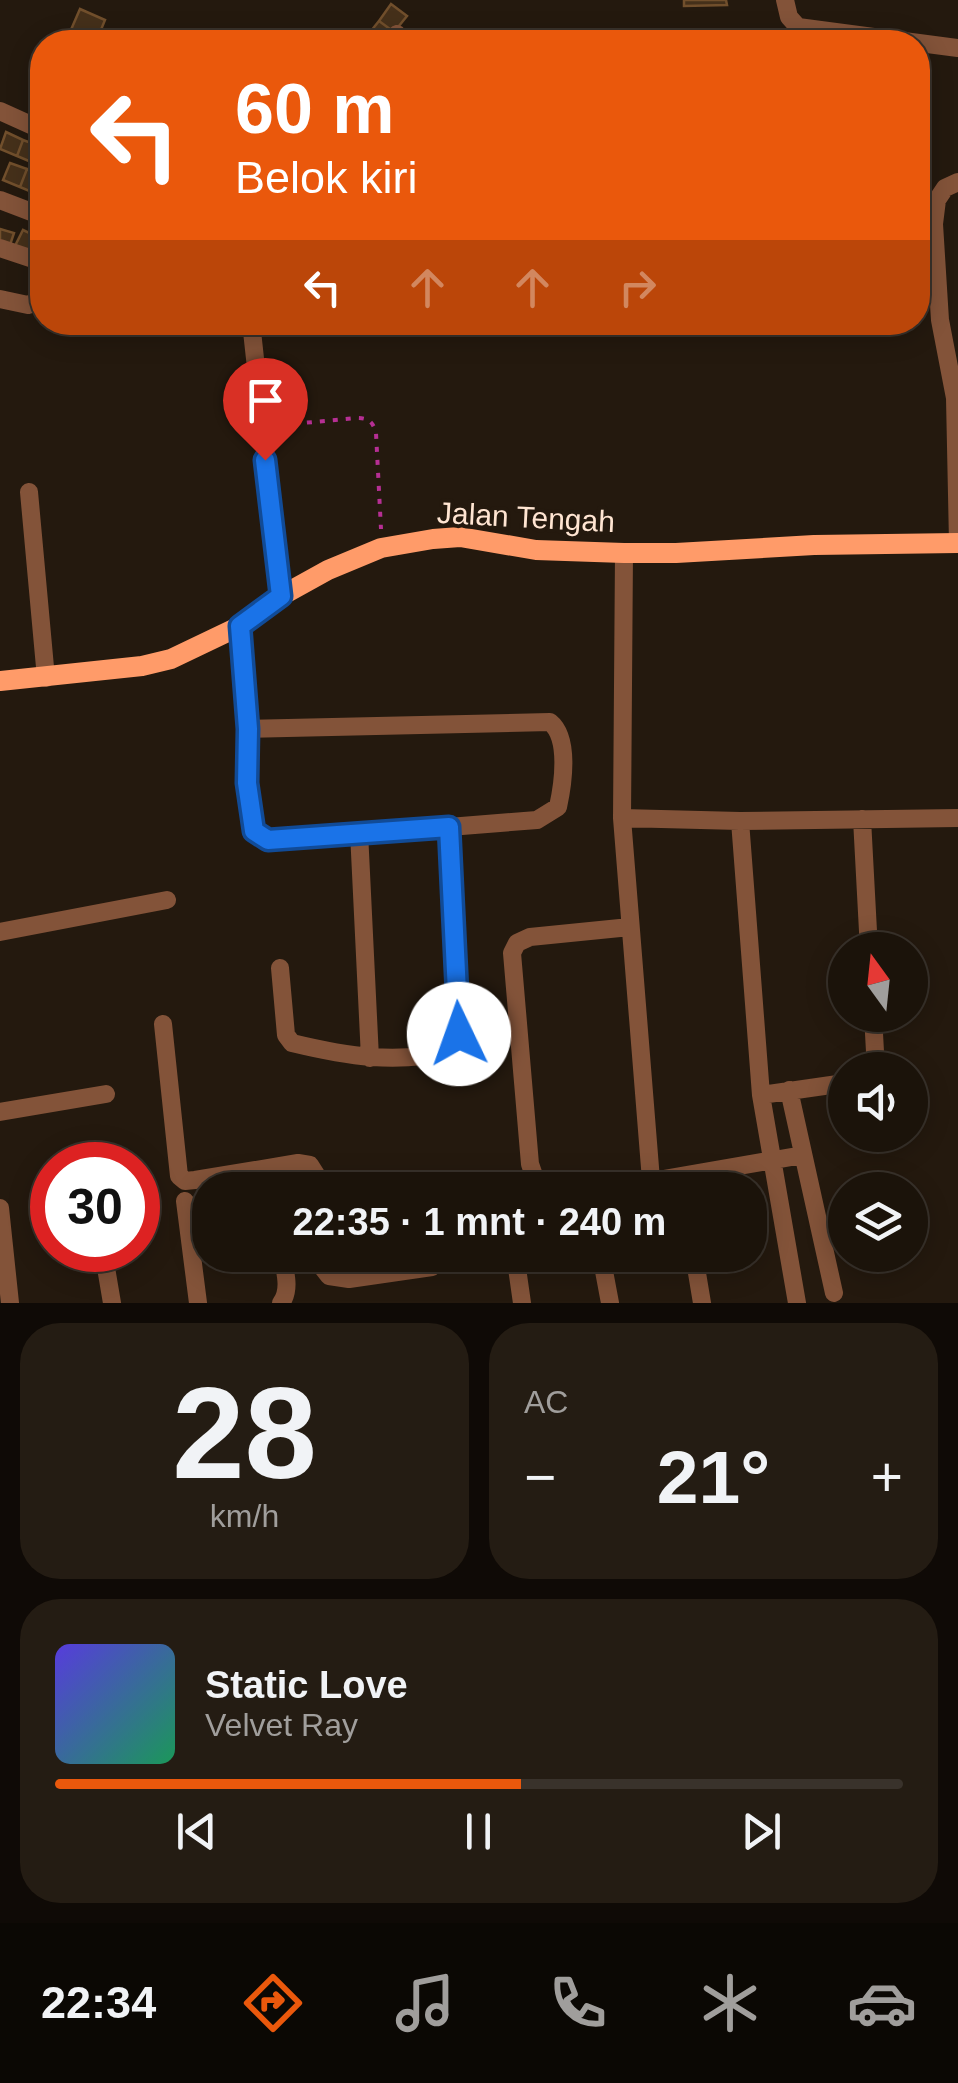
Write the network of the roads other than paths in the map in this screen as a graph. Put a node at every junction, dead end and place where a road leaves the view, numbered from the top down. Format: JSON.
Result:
{"nodes":[{"id":1,"x":785,"y":0,"type":"edge"},
{"id":2,"x":821,"y":30,"type":"edge"},
{"id":3,"x":930,"y":44,"type":"edge"},
{"id":4,"x":958,"y":48,"type":"edge"},
{"id":5,"x":0,"y":111,"type":"edge"},
{"id":6,"x":30,"y":125,"type":"edge"},
{"id":7,"x":958,"y":182,"type":"edge"},
{"id":8,"x":0,"y":200,"type":"edge"},
{"id":9,"x":30,"y":211,"type":"edge"},
{"id":10,"x":0,"y":248,"type":"edge"},
{"id":11,"x":30,"y":258,"type":"edge"},
{"id":12,"x":0,"y":299,"type":"edge"},
{"id":13,"x":30,"y":304,"type":"edge"},
{"id":14,"x":252,"y":335,"type":"edge"},
{"id":15,"x":29,"y":492,"type":"dead end"},
{"id":16,"x":958,"y":543,"type":"edge"},
{"id":17,"x":624,"y":553,"type":"junction"},
{"id":18,"x":281,"y":596,"type":"junction"},
{"id":19,"x":240,"y":626,"type":"junction"},
{"id":20,"x":46,"y":678,"type":"junction"},
{"id":21,"x":0,"y":682,"type":"edge"},
{"id":22,"x":248,"y":729,"type":"junction"},
{"id":23,"x":622,"y":818,"type":"junction"},
{"id":24,"x":958,"y":818,"type":"edge"},
{"id":25,"x":862,"y":819,"type":"junction"},
{"id":26,"x":740,"y":821,"type":"junction"},
{"id":27,"x":449,"y":827,"type":"junction"},
{"id":28,"x":359,"y":832,"type":"junction"},
{"id":29,"x":167,"y":900,"type":"dead end"},
{"id":30,"x":630,"y":927,"type":"junction"},
{"id":31,"x":0,"y":932,"type":"edge"},
{"id":32,"x":869,"y":932,"type":"edge"},
{"id":33,"x":280,"y":968,"type":"dead end"},
{"id":34,"x":163,"y":1024,"type":"dead end"},
{"id":35,"x":370,"y":1058,"type":"junction"},
{"id":36,"x":828,"y":1086,"type":"edge"},
{"id":37,"x":790,"y":1090,"type":"junction"},
{"id":38,"x":106,"y":1094,"type":"dead end"},
{"id":39,"x":761,"y":1094,"type":"junction"},
{"id":40,"x":0,"y":1112,"type":"edge"},
{"id":41,"x":803,"y":1155,"type":"junction"},
{"id":42,"x":771,"y":1161,"type":"junction"},
{"id":43,"x":243,"y":1172,"type":"edge"},
{"id":44,"x":314,"y":1172,"type":"edge"},
{"id":45,"x":533,"y":1172,"type":"edge"},
{"id":46,"x":650,"y":1172,"type":"edge"},
{"id":47,"x":702,"y":1172,"type":"edge"},
{"id":48,"x":192,"y":1180,"type":"edge"},
{"id":49,"x":184,"y":1201,"type":"dead end"},
{"id":50,"x":0,"y":1208,"type":"edge"},
{"id":51,"x":107,"y":1272,"type":"edge"},
{"id":52,"x":284,"y":1272,"type":"edge"},
{"id":53,"x":326,"y":1272,"type":"edge"},
{"id":54,"x":394,"y":1272,"type":"edge"},
{"id":55,"x":517,"y":1272,"type":"edge"},
{"id":56,"x":605,"y":1272,"type":"edge"},
{"id":57,"x":697,"y":1272,"type":"edge"},
{"id":58,"x":834,"y":1293,"type":"dead end"},
{"id":59,"x":10,"y":1303,"type":"edge"},
{"id":60,"x":112,"y":1303,"type":"edge"},
{"id":61,"x":198,"y":1303,"type":"edge"},
{"id":62,"x":280,"y":1303,"type":"edge"},
{"id":63,"x":522,"y":1303,"type":"edge"},
{"id":64,"x":610,"y":1303,"type":"edge"},
{"id":65,"x":702,"y":1303,"type":"edge"},
{"id":66,"x":797,"y":1303,"type":"edge"}],
"edges":[{"from":1,"to":2,"type":"street"},
{"from":3,"to":4,"type":"street"},
{"from":5,"to":6,"type":"street"},
{"from":7,"to":16,"type":"street"},
{"from":8,"to":9,"type":"street"},
{"from":10,"to":11,"type":"street"},
{"from":12,"to":13,"type":"street"},
{"from":14,"to":18,"type":"street"},
{"from":15,"to":20,"type":"street"},
{"from":16,"to":17,"type":"main road","name":"Jalan Tengah"},
{"from":17,"to":18,"type":"main road","name":"Jalan Tengah"},
{"from":17,"to":23,"type":"street"},
{"from":18,"to":19,"type":"main road","name":"Jalan Tengah"},
{"from":19,"to":20,"type":"main road","name":"Jalan Tengah"},
{"from":19,"to":22,"type":"street"},
{"from":20,"to":21,"type":"main road","name":"Jalan Tengah"},
{"from":22,"to":27,"type":"street"},
{"from":22,"to":28,"type":"street"},
{"from":23,"to":26,"type":"street"},
{"from":23,"to":30,"type":"street"},
{"from":24,"to":25,"type":"street"},
{"from":25,"to":26,"type":"street"},
{"from":25,"to":32,"type":"street"},
{"from":26,"to":39,"type":"street"},
{"from":27,"to":28,"type":"street"},
{"from":27,"to":35,"type":"street"},
{"from":28,"to":35,"type":"street"},
{"from":29,"to":31,"type":"street"},
{"from":30,"to":45,"type":"street"},
{"from":30,"to":46,"type":"street"},
{"from":33,"to":35,"type":"street"},
{"from":34,"to":48,"type":"street"},
{"from":36,"to":37,"type":"street"},
{"from":37,"to":39,"type":"street"},
{"from":37,"to":41,"type":"street"},
{"from":38,"to":40,"type":"street"},
{"from":39,"to":42,"type":"street"},
{"from":41,"to":42,"type":"street"},
{"from":41,"to":58,"type":"street"},
{"from":42,"to":47,"type":"street"},
{"from":42,"to":66,"type":"street"},
{"from":43,"to":44,"type":"street"},
{"from":49,"to":61,"type":"street"},
{"from":50,"to":59,"type":"street"},
{"from":51,"to":60,"type":"street"},
{"from":52,"to":62,"type":"street"},
{"from":53,"to":54,"type":"street"},
{"from":55,"to":63,"type":"street"},
{"from":56,"to":64,"type":"street"},
{"from":57,"to":65,"type":"street"}]}
